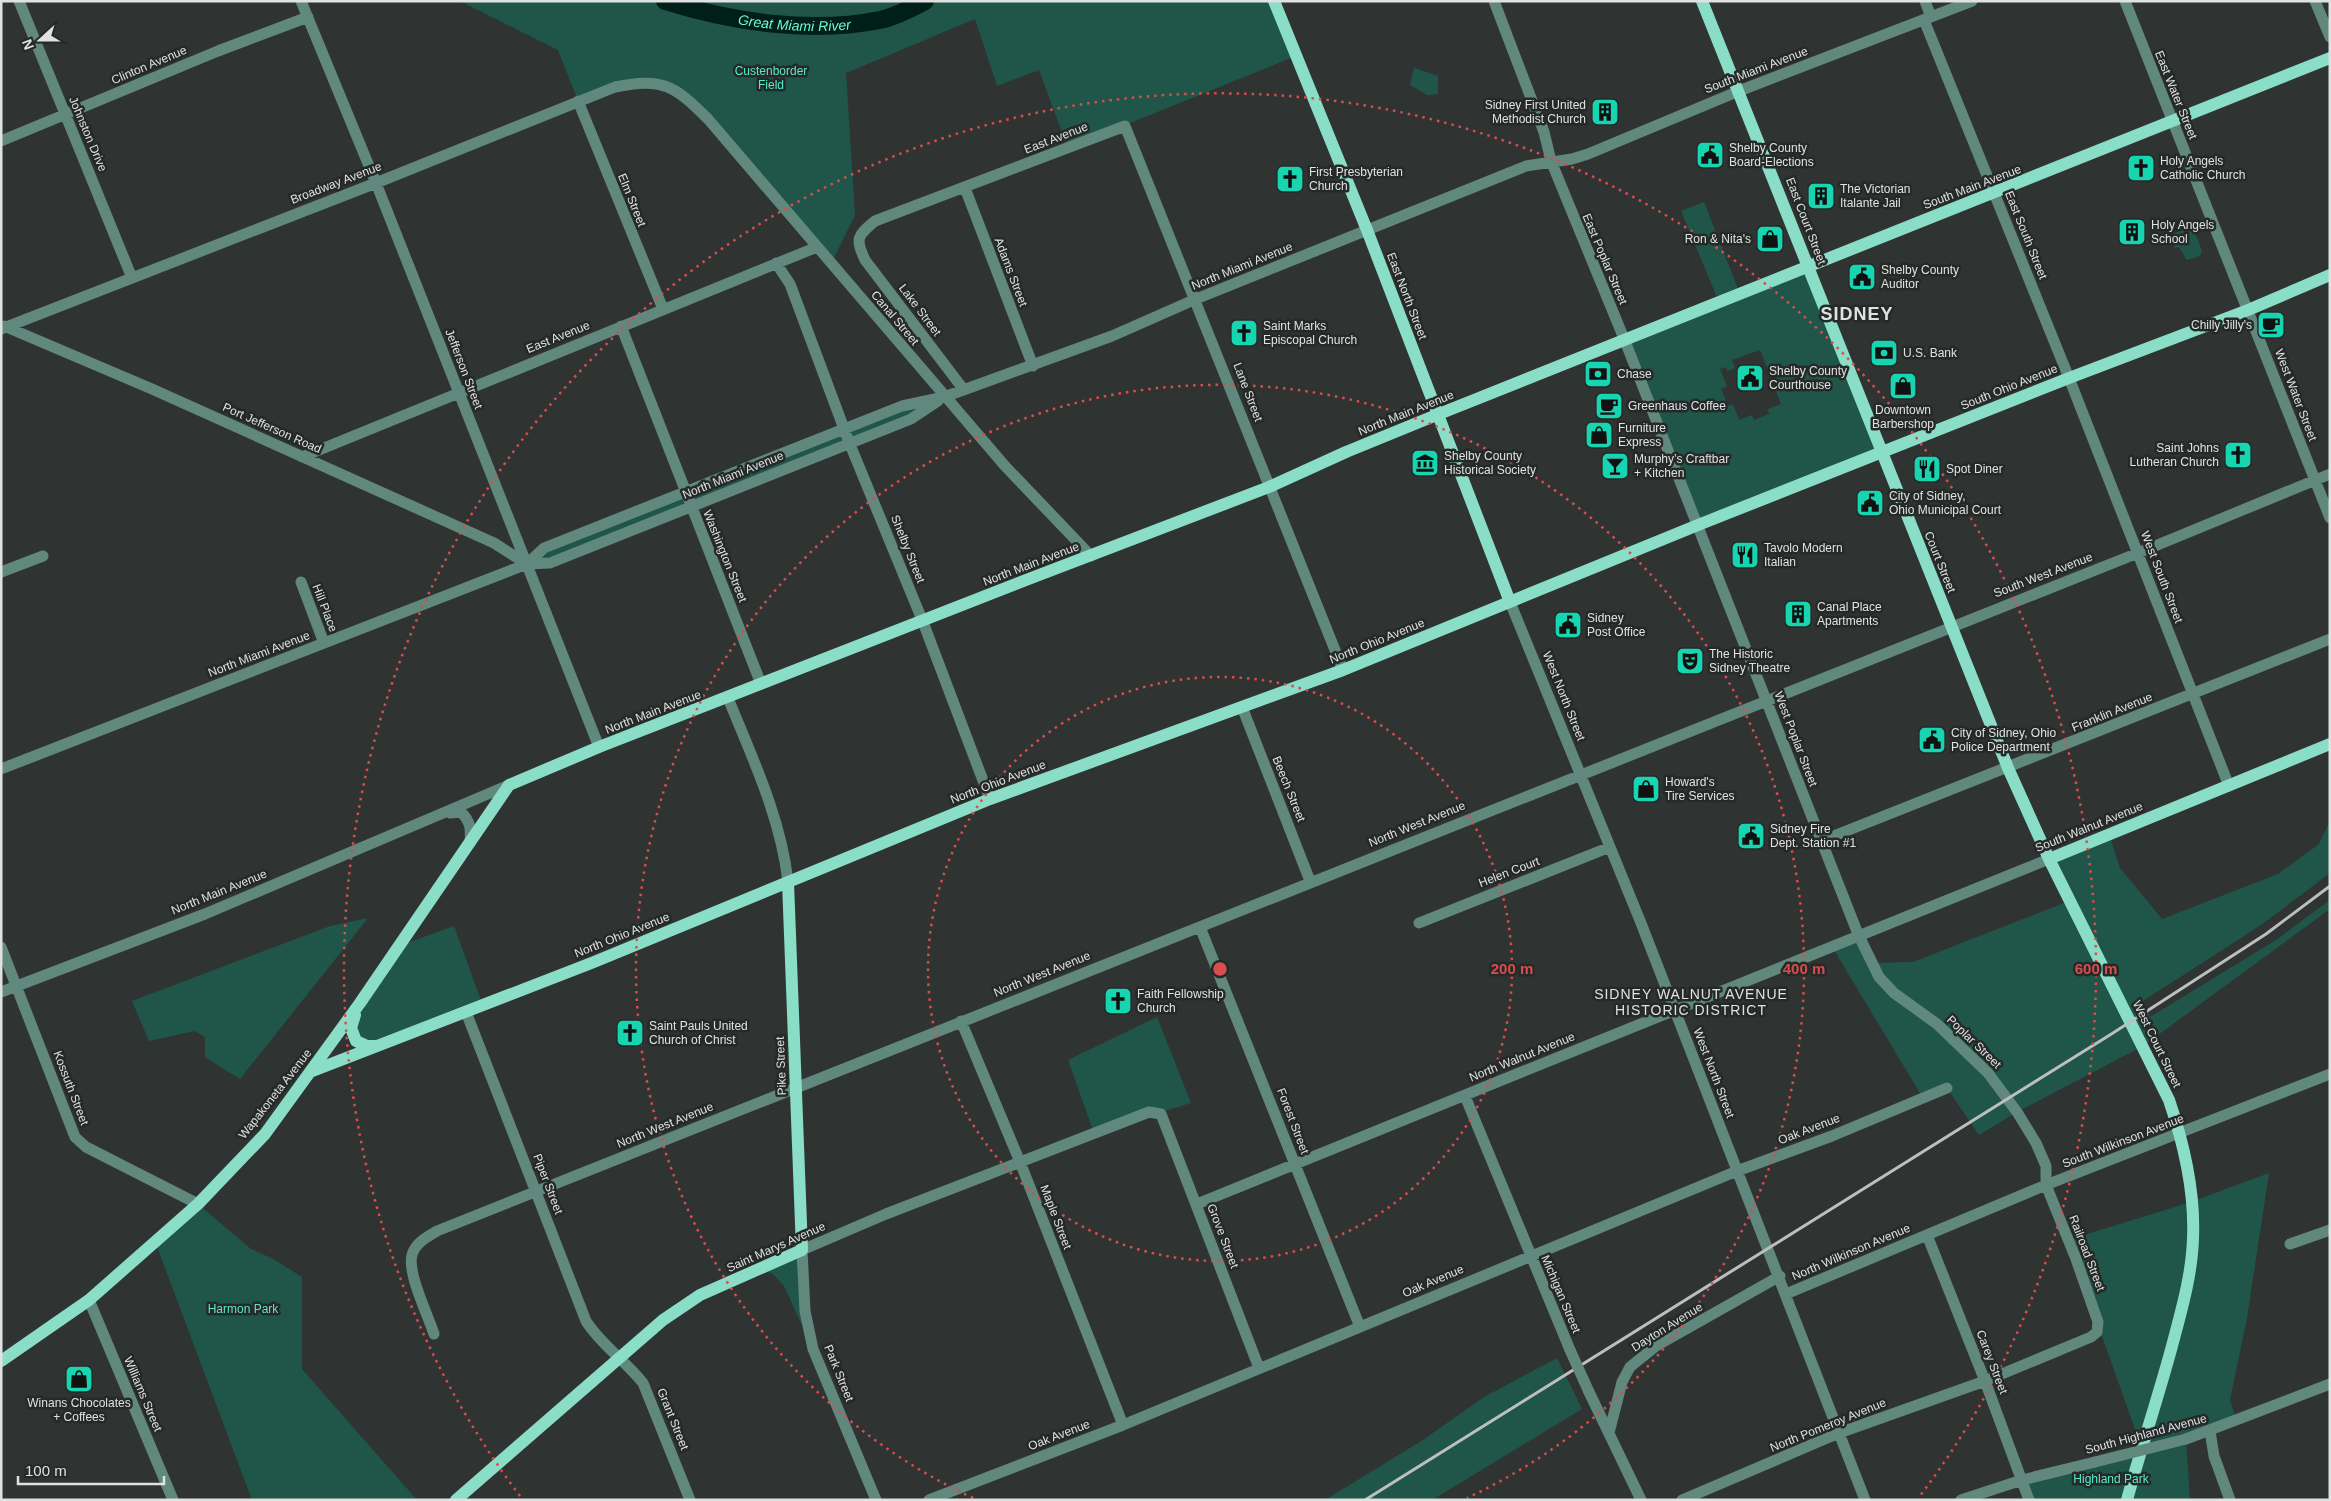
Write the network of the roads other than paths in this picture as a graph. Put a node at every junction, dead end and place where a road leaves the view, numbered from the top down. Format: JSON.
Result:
{"nodes":[{"id":1,"x":19,"y":1,"type":"edge"},
{"id":2,"x":301,"y":1,"type":"edge"},
{"id":3,"x":1274,"y":1,"type":"edge"},
{"id":4,"x":1494,"y":1,"type":"edge"},
{"id":5,"x":1702,"y":1,"type":"edge"},
{"id":6,"x":1925,"y":1,"type":"edge"},
{"id":7,"x":1972,"y":1,"type":"edge"},
{"id":8,"x":2125,"y":1,"type":"edge"},
{"id":9,"x":2316,"y":1,"type":"edge"},
{"id":10,"x":308,"y":17,"type":"junction"},
{"id":11,"x":1928,"y":18,"type":"junction"},
{"id":12,"x":2330,"y":37,"type":"edge"},
{"id":13,"x":2330,"y":58,"type":"edge"},
{"id":14,"x":1739,"y":91,"type":"junction"},
{"id":15,"x":683,"y":94,"type":"joint"},
{"id":16,"x":578,"y":101,"type":"junction"},
{"id":17,"x":65,"y":115,"type":"junction"},
{"id":18,"x":2172,"y":122,"type":"junction"},
{"id":19,"x":1125,"y":126,"type":"joint"},
{"id":20,"x":1,"y":141,"type":"edge"},
{"id":21,"x":1551,"y":161,"type":"junction"},
{"id":22,"x":376,"y":183,"type":"junction"},
{"id":23,"x":964,"y":188,"type":"junction"},
{"id":24,"x":1994,"y":194,"type":"junction"},
{"id":25,"x":1366,"y":230,"type":"junction"},
{"id":26,"x":858,"y":244,"type":"joint"},
{"id":27,"x":817,"y":247,"type":"junction"},
{"id":28,"x":776,"y":263,"type":"junction"},
{"id":29,"x":1809,"y":267,"type":"junction"},
{"id":30,"x":2330,"y":275,"type":"edge"},
{"id":31,"x":132,"y":278,"type":"junction"},
{"id":32,"x":1196,"y":299,"type":"junction"},
{"id":33,"x":663,"y":309,"type":"junction"},
{"id":34,"x":2248,"y":310,"type":"junction"},
{"id":35,"x":621,"y":326,"type":"junction"},
{"id":36,"x":3,"y":327,"type":"edge"},
{"id":37,"x":1625,"y":341,"type":"junction"},
{"id":38,"x":1033,"y":366,"type":"junction"},
{"id":39,"x":2069,"y":378,"type":"junction"},
{"id":40,"x":964,"y":390,"type":"junction"},
{"id":41,"x":458,"y":393,"type":"junction"},
{"id":42,"x":944,"y":397,"type":"junction"},
{"id":43,"x":1439,"y":414,"type":"junction"},
{"id":44,"x":844,"y":428,"type":"junction"},
{"id":45,"x":849,"y":442,"type":"junction"},
{"id":46,"x":1881,"y":452,"type":"junction"},
{"id":47,"x":302,"y":457,"type":"junction"},
{"id":48,"x":2330,"y":474,"type":"edge"},
{"id":49,"x":2314,"y":480,"type":"junction"},
{"id":50,"x":1269,"y":487,"type":"junction"},
{"id":51,"x":685,"y":492,"type":"junction"},
{"id":52,"x":690,"y":507,"type":"junction"},
{"id":53,"x":2330,"y":518,"type":"edge"},
{"id":54,"x":1698,"y":525,"type":"junction"},
{"id":55,"x":2138,"y":553,"type":"junction"},
{"id":56,"x":43,"y":556,"type":"dead end"},
{"id":57,"x":1091,"y":556,"type":"junction"},
{"id":58,"x":527,"y":564,"type":"junction"},
{"id":59,"x":1,"y":572,"type":"edge"},
{"id":60,"x":301,"y":582,"type":"dead end"},
{"id":61,"x":1510,"y":602,"type":"junction"},
{"id":62,"x":923,"y":622,"type":"junction"},
{"id":63,"x":1951,"y":626,"type":"junction"},
{"id":64,"x":2330,"y":639,"type":"edge"},
{"id":65,"x":324,"y":643,"type":"junction"},
{"id":66,"x":1343,"y":670,"type":"junction"},
{"id":67,"x":761,"y":684,"type":"junction"},
{"id":68,"x":2193,"y":694,"type":"junction"},
{"id":69,"x":728,"y":698,"type":"junction"},
{"id":70,"x":1766,"y":701,"type":"junction"},
{"id":71,"x":1242,"y":707,"type":"junction"},
{"id":72,"x":2330,"y":744,"type":"edge"},
{"id":73,"x":599,"y":748,"type":"junction"},
{"id":74,"x":2008,"y":768,"type":"junction"},
{"id":75,"x":1,"y":770,"type":"edge"},
{"id":76,"x":1581,"y":774,"type":"junction"},
{"id":77,"x":509,"y":786,"type":"junction"},
{"id":78,"x":2229,"y":786,"type":"junction"},
{"id":79,"x":990,"y":799,"type":"junction"},
{"id":80,"x":446,"y":813,"type":"junction"},
{"id":81,"x":470,"y":842,"type":"junction"},
{"id":82,"x":1821,"y":842,"type":"junction"},
{"id":83,"x":1610,"y":848,"type":"junction"},
{"id":84,"x":2049,"y":859,"type":"junction"},
{"id":85,"x":1310,"y":881,"type":"junction"},
{"id":86,"x":788,"y":882,"type":"junction"},
{"id":87,"x":1419,"y":923,"type":"dead end"},
{"id":88,"x":1200,"y":927,"type":"junction"},
{"id":89,"x":1858,"y":934,"type":"junction"},
{"id":90,"x":1,"y":947,"type":"edge"},
{"id":91,"x":17,"y":985,"type":"junction"},
{"id":92,"x":1,"y":992,"type":"edge"},
{"id":93,"x":360,"y":1004,"type":"junction"},
{"id":94,"x":1674,"y":1008,"type":"junction"},
{"id":95,"x":466,"y":1012,"type":"junction"},
{"id":96,"x":961,"y":1021,"type":"junction"},
{"id":97,"x":381,"y":1046,"type":"junction"},
{"id":98,"x":310,"y":1072,"type":"junction"},
{"id":99,"x":2330,"y":1074,"type":"edge"},
{"id":100,"x":795,"y":1087,"type":"junction"},
{"id":101,"x":1947,"y":1088,"type":"dead end"},
{"id":102,"x":1465,"y":1096,"type":"junction"},
{"id":103,"x":1160,"y":1114,"type":"joint"},
{"id":104,"x":2181,"y":1134,"type":"junction"},
{"id":105,"x":1020,"y":1162,"type":"junction"},
{"id":106,"x":1295,"y":1164,"type":"junction"},
{"id":107,"x":1737,"y":1171,"type":"junction"},
{"id":108,"x":2046,"y":1185,"type":"junction"},
{"id":109,"x":536,"y":1192,"type":"junction"},
{"id":110,"x":198,"y":1204,"type":"junction"},
{"id":111,"x":1196,"y":1204,"type":"junction"},
{"id":112,"x":2330,"y":1230,"type":"edge"},
{"id":113,"x":1927,"y":1235,"type":"junction"},
{"id":114,"x":2290,"y":1244,"type":"dead end"},
{"id":115,"x":802,"y":1250,"type":"junction"},
{"id":116,"x":1530,"y":1256,"type":"junction"},
{"id":117,"x":1780,"y":1276,"type":"junction"},
{"id":118,"x":1786,"y":1294,"type":"junction"},
{"id":119,"x":89,"y":1300,"type":"junction"},
{"id":120,"x":1360,"y":1326,"type":"junction"},
{"id":121,"x":2097,"y":1332,"type":"joint"},
{"id":122,"x":434,"y":1334,"type":"dead end"},
{"id":123,"x":618,"y":1357,"type":"junction"},
{"id":124,"x":1,"y":1361,"type":"edge"},
{"id":125,"x":1259,"y":1368,"type":"junction"},
{"id":126,"x":1985,"y":1380,"type":"junction"},
{"id":127,"x":2330,"y":1384,"type":"edge"},
{"id":128,"x":1123,"y":1425,"type":"junction"},
{"id":129,"x":2210,"y":1431,"type":"junction"},
{"id":130,"x":1609,"y":1433,"type":"junction"},
{"id":131,"x":1838,"y":1433,"type":"junction"},
{"id":132,"x":2022,"y":1480,"type":"junction"},
{"id":133,"x":173,"y":1500,"type":"edge"},
{"id":134,"x":456,"y":1500,"type":"edge"},
{"id":135,"x":690,"y":1500,"type":"edge"},
{"id":136,"x":876,"y":1500,"type":"edge"},
{"id":137,"x":929,"y":1500,"type":"edge"},
{"id":138,"x":1641,"y":1500,"type":"edge"},
{"id":139,"x":1682,"y":1500,"type":"edge"},
{"id":140,"x":1865,"y":1500,"type":"edge"},
{"id":141,"x":1961,"y":1500,"type":"edge"},
{"id":142,"x":2029,"y":1500,"type":"edge"},
{"id":143,"x":2127,"y":1500,"type":"edge"},
{"id":144,"x":2230,"y":1500,"type":"edge"}],
"edges":[{"from":1,"to":17,"type":"street","name":"Johnston Drive"},
{"from":2,"to":10,"type":"street","name":"Jefferson Street"},
{"from":3,"to":25,"type":"main road","name":"East North Street"},
{"from":4,"to":21,"type":"street","name":"East Poplar Street"},
{"from":5,"to":14,"type":"main road","name":"East Court Street"},
{"from":6,"to":11,"type":"street","name":"East South Street"},
{"from":7,"to":11,"type":"street","name":"South Miami Avenue"},
{"from":8,"to":18,"type":"street","name":"East Water Street"},
{"from":9,"to":12,"type":"street"},
{"from":10,"to":17,"type":"street","name":"Clinton Avenue"},
{"from":10,"to":22,"type":"street","name":"Jefferson Street"},
{"from":11,"to":14,"type":"street","name":"South Miami Avenue"},
{"from":11,"to":24,"type":"street","name":"East South Street"},
{"from":13,"to":18,"type":"main road","name":"South Main Avenue"},
{"from":14,"to":21,"type":"street","name":"South Miami Avenue"},
{"from":14,"to":29,"type":"main road","name":"East Court Street"},
{"from":15,"to":16,"type":"street","name":"Broadway Avenue"},
{"from":15,"to":27,"type":"street","name":"Canal Street"},
{"from":16,"to":22,"type":"street","name":"Broadway Avenue"},
{"from":16,"to":33,"type":"street","name":"Elm Street"},
{"from":17,"to":20,"type":"street","name":"Clinton Avenue"},
{"from":17,"to":31,"type":"street","name":"Johnston Drive"},
{"from":18,"to":24,"type":"main road","name":"South Main Avenue"},
{"from":18,"to":34,"type":"street","name":"East Water Street"},
{"from":19,"to":23,"type":"street","name":"East Avenue"},
{"from":19,"to":32,"type":"street","name":"Lane Street"},
{"from":21,"to":25,"type":"street","name":"North Miami Avenue"},
{"from":21,"to":37,"type":"street","name":"East Poplar Street"},
{"from":22,"to":31,"type":"street","name":"Broadway Avenue"},
{"from":22,"to":41,"type":"street","name":"Jefferson Street"},
{"from":23,"to":26,"type":"street","name":"East Avenue"},
{"from":23,"to":38,"type":"street","name":"Adams Street"},
{"from":24,"to":29,"type":"main road","name":"South Main Avenue"},
{"from":24,"to":39,"type":"street","name":"East South Street"},
{"from":25,"to":32,"type":"street","name":"North Miami Avenue"},
{"from":25,"to":43,"type":"main road","name":"East North Street"},
{"from":26,"to":40,"type":"street","name":"Lake Street"},
{"from":27,"to":28,"type":"street","name":"East Avenue"},
{"from":27,"to":42,"type":"street","name":"Canal Street"},
{"from":28,"to":33,"type":"street","name":"East Avenue"},
{"from":28,"to":44,"type":"street","name":"Shelby Street"},
{"from":29,"to":37,"type":"main road","name":"South Main Avenue"},
{"from":29,"to":46,"type":"main road","name":"East Court Street"},
{"from":30,"to":34,"type":"main road","name":"South Ohio Avenue"},
{"from":31,"to":36,"type":"street","name":"Broadway Avenue"},
{"from":32,"to":38,"type":"street","name":"North Miami Avenue"},
{"from":32,"to":50,"type":"street","name":"Lane Street"},
{"from":33,"to":35,"type":"street","name":"East Avenue"},
{"from":34,"to":39,"type":"main road","name":"South Ohio Avenue"},
{"from":34,"to":49,"type":"street","name":"West Water Street"},
{"from":35,"to":41,"type":"street","name":"East Avenue"},
{"from":35,"to":51,"type":"street","name":"Washington Street"},
{"from":36,"to":47,"type":"street","name":"Port Jefferson Road"},
{"from":37,"to":43,"type":"main road","name":"North Main Avenue"},
{"from":37,"to":54,"type":"street","name":"East Poplar Street"},
{"from":38,"to":40,"type":"street","name":"North Miami Avenue"},
{"from":39,"to":46,"type":"main road","name":"South Ohio Avenue"},
{"from":39,"to":55,"type":"street","name":"West South Street"},
{"from":40,"to":42,"type":"street","name":"North Miami Avenue"},
{"from":41,"to":47,"type":"street","name":"East Avenue"},
{"from":41,"to":58,"type":"street","name":"Jefferson Street"},
{"from":42,"to":44,"type":"street","name":"North Miami Avenue"},
{"from":42,"to":45,"type":"street","name":"North Miami Avenue"},
{"from":42,"to":57,"type":"street","name":"Canal Street"},
{"from":43,"to":50,"type":"main road","name":"North Main Avenue"},
{"from":43,"to":61,"type":"main road","name":"East North Street"},
{"from":44,"to":45,"type":"street","name":"Shelby Street"},
{"from":44,"to":51,"type":"street","name":"North Miami Avenue"},
{"from":45,"to":52,"type":"street","name":"North Miami Avenue"},
{"from":45,"to":62,"type":"street","name":"Shelby Street"},
{"from":46,"to":54,"type":"main road","name":"South Ohio Avenue"},
{"from":46,"to":63,"type":"main road","name":"Court Street"},
{"from":47,"to":58,"type":"street","name":"Port Jefferson Road"},
{"from":48,"to":49,"type":"street","name":"South West Avenue"},
{"from":49,"to":53,"type":"street","name":"West Water Street"},
{"from":49,"to":55,"type":"street","name":"South West Avenue"},
{"from":50,"to":57,"type":"main road","name":"North Main Avenue"},
{"from":50,"to":66,"type":"street","name":"Lane Street"},
{"from":51,"to":52,"type":"street","name":"Washington Street"},
{"from":51,"to":58,"type":"street","name":"North Miami Avenue"},
{"from":52,"to":58,"type":"street","name":"North Miami Avenue"},
{"from":52,"to":67,"type":"street","name":"Washington Street"},
{"from":54,"to":61,"type":"main road","name":"North Ohio Avenue"},
{"from":54,"to":70,"type":"street","name":"West Poplar Street"},
{"from":55,"to":63,"type":"street","name":"South West Avenue"},
{"from":55,"to":68,"type":"street","name":"West South Street"},
{"from":56,"to":59,"type":"street"},
{"from":57,"to":62,"type":"main road","name":"North Main Avenue"},
{"from":58,"to":65,"type":"street","name":"North Miami Avenue"},
{"from":58,"to":73,"type":"street","name":"Jefferson Street"},
{"from":60,"to":65,"type":"street","name":"Hill Place"},
{"from":61,"to":66,"type":"main road","name":"North Ohio Avenue"},
{"from":61,"to":76,"type":"street","name":"West North Street"},
{"from":62,"to":67,"type":"main road","name":"North Main Avenue"},
{"from":62,"to":79,"type":"street","name":"Shelby Street"},
{"from":63,"to":70,"type":"street","name":"South West Avenue"},
{"from":63,"to":74,"type":"main road","name":"West Court Street"},
{"from":64,"to":68,"type":"street","name":"Franklin Avenue"},
{"from":65,"to":75,"type":"street","name":"North Miami Avenue"},
{"from":66,"to":71,"type":"main road","name":"North Ohio Avenue"},
{"from":67,"to":69,"type":"main road","name":"North Main Avenue"},
{"from":68,"to":74,"type":"street","name":"Franklin Avenue"},
{"from":68,"to":78,"type":"street","name":"West South Street"},
{"from":69,"to":73,"type":"main road","name":"North Main Avenue"},
{"from":69,"to":86,"type":"street"},
{"from":70,"to":76,"type":"street","name":"North West Avenue"},
{"from":70,"to":82,"type":"street","name":"West Poplar Street"},
{"from":71,"to":79,"type":"main road","name":"North Ohio Avenue"},
{"from":71,"to":85,"type":"street","name":"Beech Street"},
{"from":72,"to":78,"type":"main road","name":"South Walnut Avenue"},
{"from":73,"to":77,"type":"main road","name":"North Main Avenue"},
{"from":74,"to":82,"type":"street","name":"Franklin Avenue"},
{"from":74,"to":84,"type":"main road","name":"West Court Street"},
{"from":76,"to":83,"type":"street","name":"West North Street"},
{"from":76,"to":85,"type":"street","name":"North West Avenue"},
{"from":77,"to":80,"type":"street","name":"North Main Avenue"},
{"from":77,"to":81,"type":"main road","name":"Wapakoneta Avenue"},
{"from":78,"to":84,"type":"main road","name":"South Walnut Avenue"},
{"from":79,"to":86,"type":"main road","name":"North Ohio Avenue"},
{"from":80,"to":81,"type":"street"},
{"from":80,"to":91,"type":"street","name":"North Main Avenue"},
{"from":81,"to":93,"type":"main road","name":"Wapakoneta Avenue"},
{"from":82,"to":89,"type":"street","name":"West Poplar Street"},
{"from":83,"to":87,"type":"street","name":"Helen Court"},
{"from":83,"to":94,"type":"street","name":"West North Street"},
{"from":84,"to":89,"type":"street","name":"South Walnut Avenue"},
{"from":84,"to":104,"type":"main road","name":"West Court Street"},
{"from":85,"to":88,"type":"street","name":"North West Avenue"},
{"from":86,"to":95,"type":"main road","name":"North Ohio Avenue"},
{"from":86,"to":100,"type":"main road","name":"Pike Street"},
{"from":88,"to":96,"type":"street","name":"North West Avenue"},
{"from":88,"to":106,"type":"street","name":"Forest Street"},
{"from":89,"to":94,"type":"street","name":"North Walnut Avenue"},
{"from":89,"to":108,"type":"street","name":"Poplar Street"},
{"from":90,"to":91,"type":"street","name":"Kossuth Street"},
{"from":91,"to":92,"type":"street","name":"North Main Avenue"},
{"from":91,"to":110,"type":"street","name":"Kossuth Street"},
{"from":93,"to":97,"type":"main road"},
{"from":93,"to":98,"type":"main road","name":"Wapakoneta Avenue"},
{"from":94,"to":102,"type":"street","name":"North Walnut Avenue"},
{"from":94,"to":107,"type":"street","name":"West North Street"},
{"from":95,"to":97,"type":"main road","name":"North Ohio Avenue"},
{"from":95,"to":109,"type":"street","name":"Piper Street"},
{"from":96,"to":100,"type":"street","name":"North West Avenue"},
{"from":96,"to":105,"type":"street","name":"Maple Street"},
{"from":97,"to":98,"type":"main road","name":"North Ohio Avenue"},
{"from":98,"to":110,"type":"main road","name":"Wapakoneta Avenue"},
{"from":99,"to":104,"type":"street","name":"South Wilkinson Avenue"},
{"from":100,"to":109,"type":"street","name":"North West Avenue"},
{"from":100,"to":115,"type":"main road","name":"Pike Street"},
{"from":101,"to":107,"type":"street","name":"Oak Avenue"},
{"from":102,"to":106,"type":"street","name":"North Walnut Avenue"},
{"from":102,"to":116,"type":"street","name":"Michigan Street"},
{"from":103,"to":105,"type":"street","name":"Saint Marys Avenue"},
{"from":103,"to":111,"type":"street","name":"Grove Street"},
{"from":104,"to":108,"type":"street","name":"South Wilkinson Avenue"},
{"from":104,"to":143,"type":"main road","name":"West Court Street"},
{"from":105,"to":115,"type":"street","name":"Saint Marys Avenue"},
{"from":105,"to":128,"type":"street","name":"Maple Street"},
{"from":106,"to":111,"type":"street","name":"North Walnut Avenue"},
{"from":106,"to":120,"type":"street","name":"Forest Street"},
{"from":107,"to":116,"type":"street","name":"Oak Avenue"},
{"from":107,"to":117,"type":"street","name":"West North Street"},
{"from":108,"to":113,"type":"street","name":"South Wilkinson Avenue"},
{"from":108,"to":121,"type":"street","name":"Railroad Street"},
{"from":109,"to":122,"type":"street","name":"North West Avenue"},
{"from":109,"to":123,"type":"street","name":"Piper Street"},
{"from":110,"to":119,"type":"main road","name":"Wapakoneta Avenue"},
{"from":111,"to":125,"type":"street","name":"Grove Street"},
{"from":112,"to":114,"type":"street"},
{"from":113,"to":118,"type":"street","name":"North Wilkinson Avenue"},
{"from":113,"to":126,"type":"street","name":"Carey Street"},
{"from":115,"to":123,"type":"main road","name":"Saint Marys Avenue"},
{"from":115,"to":136,"type":"street","name":"Park Street"},
{"from":116,"to":120,"type":"street","name":"Oak Avenue"},
{"from":116,"to":130,"type":"street","name":"Michigan Street","bridge":true},
{"from":117,"to":118,"type":"street","name":"West North Street"},
{"from":117,"to":130,"type":"street","name":"Dayton Avenue"},
{"from":118,"to":131,"type":"street","name":"West North Street"},
{"from":119,"to":124,"type":"main road","name":"Wapakoneta Avenue"},
{"from":119,"to":133,"type":"street","name":"Williams Street"},
{"from":120,"to":125,"type":"street","name":"Oak Avenue"},
{"from":121,"to":126,"type":"street","name":"North Pomeroy Avenue"},
{"from":123,"to":134,"type":"main road","name":"Saint Marys Avenue"},
{"from":123,"to":135,"type":"street","name":"Grant Street"},
{"from":125,"to":128,"type":"street","name":"Oak Avenue"},
{"from":126,"to":131,"type":"street","name":"North Pomeroy Avenue"},
{"from":126,"to":132,"type":"street","name":"Carey Street"},
{"from":127,"to":129,"type":"street","name":"South Highland Avenue"},
{"from":128,"to":137,"type":"street","name":"Oak Avenue"},
{"from":129,"to":132,"type":"street","name":"South Highland Avenue","bridge":true},
{"from":129,"to":144,"type":"street"},
{"from":130,"to":138,"type":"street","name":"Michigan Street"},
{"from":131,"to":139,"type":"street","name":"North Pomeroy Avenue"},
{"from":131,"to":140,"type":"street","name":"West North Street"},
{"from":132,"to":141,"type":"street","name":"South Highland Avenue"},
{"from":132,"to":142,"type":"street","name":"Carey Street"}]}
